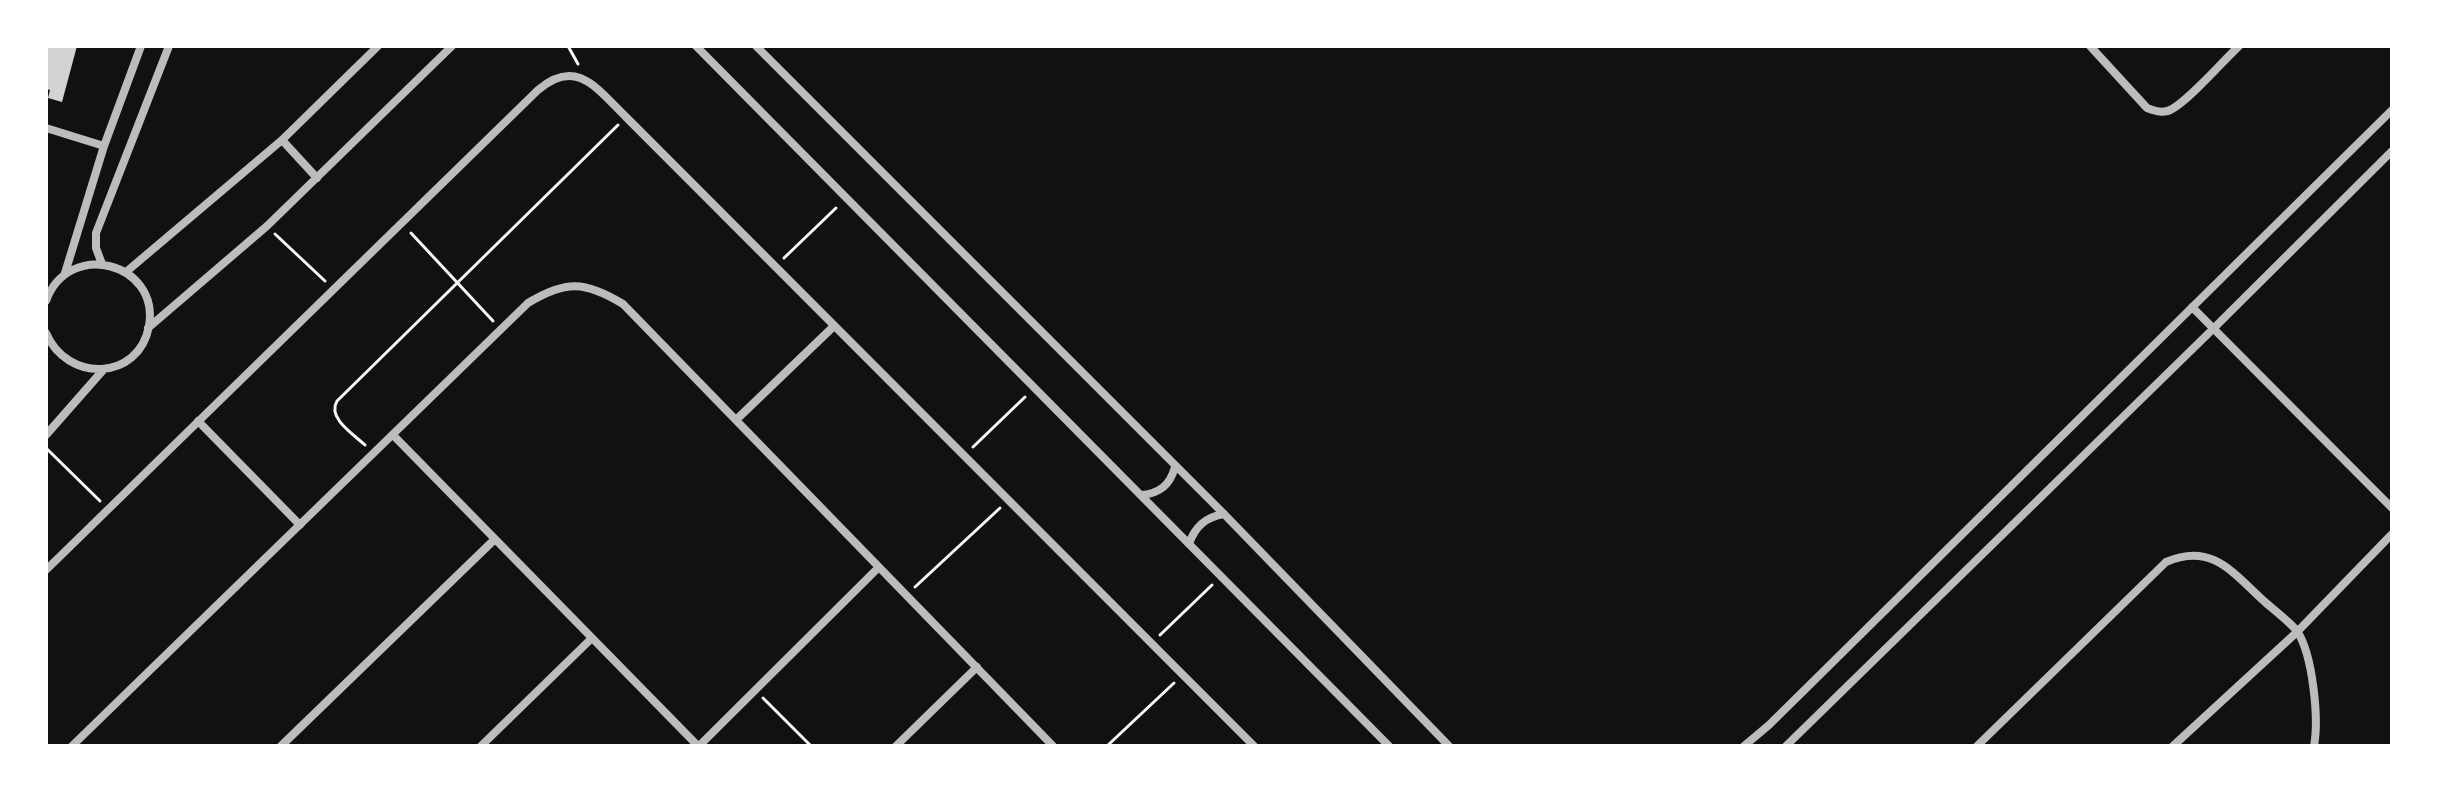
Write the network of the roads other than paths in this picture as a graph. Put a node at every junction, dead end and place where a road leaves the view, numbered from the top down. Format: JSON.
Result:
{"nodes":[{"id":1,"x":141,"y":46,"type":"edge"},
{"id":2,"x":169,"y":46,"type":"edge"},
{"id":3,"x":378,"y":46,"type":"edge"},
{"id":4,"x":452,"y":46,"type":"edge"},
{"id":5,"x":696,"y":46,"type":"edge"},
{"id":6,"x":756,"y":46,"type":"edge"},
{"id":7,"x":2090,"y":46,"type":"edge"},
{"id":8,"x":2239,"y":46,"type":"edge"},
{"id":9,"x":2392,"y":110,"type":"edge"},
{"id":10,"x":46,"y":128,"type":"edge"},
{"id":11,"x":282,"y":140,"type":"junction"},
{"id":12,"x":104,"y":146,"type":"junction"},
{"id":13,"x":2392,"y":151,"type":"edge"},
{"id":14,"x":317,"y":178,"type":"junction"},
{"id":15,"x":102,"y":264,"type":"junction"},
{"id":16,"x":126,"y":272,"type":"junction"},
{"id":17,"x":65,"y":274,"type":"junction"},
{"id":18,"x":46,"y":301,"type":"edge"},
{"id":19,"x":2192,"y":307,"type":"junction"},
{"id":20,"x":834,"y":326,"type":"junction"},
{"id":21,"x":148,"y":328,"type":"junction"},
{"id":22,"x":2214,"y":328,"type":"junction"},
{"id":23,"x":46,"y":333,"type":"edge"},
{"id":24,"x":104,"y":369,"type":"junction"},
{"id":25,"x":736,"y":420,"type":"junction"},
{"id":26,"x":198,"y":421,"type":"junction"},
{"id":27,"x":46,"y":435,"type":"edge"},
{"id":28,"x":393,"y":435,"type":"junction"},
{"id":29,"x":1175,"y":467,"type":"junction"},
{"id":30,"x":1142,"y":495,"type":"junction"},
{"id":31,"x":2392,"y":508,"type":"edge"},
{"id":32,"x":1224,"y":514,"type":"junction"},
{"id":33,"x":300,"y":525,"type":"junction"},
{"id":34,"x":2391,"y":536,"type":"edge"},
{"id":35,"x":495,"y":539,"type":"junction"},
{"id":36,"x":1189,"y":544,"type":"junction"},
{"id":37,"x":879,"y":567,"type":"junction"},
{"id":38,"x":46,"y":570,"type":"edge"},
{"id":39,"x":2297,"y":632,"type":"junction"},
{"id":40,"x":592,"y":638,"type":"junction"},
{"id":41,"x":977,"y":667,"type":"junction"},
{"id":42,"x":72,"y":746,"type":"edge"},
{"id":43,"x":281,"y":746,"type":"edge"},
{"id":44,"x":481,"y":746,"type":"edge"},
{"id":45,"x":698,"y":746,"type":"edge"},
{"id":46,"x":896,"y":746,"type":"edge"},
{"id":47,"x":1053,"y":746,"type":"edge"},
{"id":48,"x":1254,"y":746,"type":"edge"},
{"id":49,"x":1389,"y":746,"type":"edge"},
{"id":50,"x":1449,"y":746,"type":"edge"},
{"id":51,"x":1744,"y":746,"type":"edge"},
{"id":52,"x":1786,"y":746,"type":"edge"},
{"id":53,"x":1977,"y":746,"type":"edge"},
{"id":54,"x":2173,"y":746,"type":"edge"},
{"id":55,"x":2314,"y":746,"type":"edge"}],
"edges":[{"from":1,"to":12,"type":"street"},
{"from":2,"to":15,"type":"street"},
{"from":3,"to":11,"type":"street"},
{"from":4,"to":14,"type":"street"},
{"from":5,"to":30,"type":"street"},
{"from":6,"to":29,"type":"street"},
{"from":7,"to":8,"type":"street"},
{"from":9,"to":19,"type":"street"},
{"from":10,"to":12,"type":"street"},
{"from":11,"to":14,"type":"street"},
{"from":11,"to":16,"type":"street"},
{"from":12,"to":17,"type":"street"},
{"from":13,"to":22,"type":"street"},
{"from":14,"to":21,"type":"street"},
{"from":15,"to":16,"type":"street"},
{"from":15,"to":17,"type":"street"},
{"from":16,"to":21,"type":"street"},
{"from":17,"to":18,"type":"street"},
{"from":19,"to":22,"type":"street"},
{"from":19,"to":51,"type":"street"},
{"from":20,"to":25,"type":"street"},
{"from":20,"to":26,"type":"street"},
{"from":20,"to":48,"type":"street"},
{"from":21,"to":24,"type":"street"},
{"from":22,"to":31,"type":"street"},
{"from":22,"to":52,"type":"street"},
{"from":23,"to":24,"type":"street"},
{"from":24,"to":27,"type":"street"},
{"from":25,"to":28,"type":"street"},
{"from":25,"to":37,"type":"street"},
{"from":26,"to":33,"type":"street"},
{"from":26,"to":38,"type":"street"},
{"from":28,"to":33,"type":"street"},
{"from":28,"to":35,"type":"street"},
{"from":29,"to":30,"type":"street"},
{"from":29,"to":32,"type":"street"},
{"from":30,"to":36,"type":"street"},
{"from":32,"to":36,"type":"street"},
{"from":32,"to":50,"type":"street"},
{"from":33,"to":42,"type":"street"},
{"from":34,"to":39,"type":"street"},
{"from":35,"to":40,"type":"street"},
{"from":35,"to":43,"type":"street"},
{"from":36,"to":49,"type":"street"},
{"from":37,"to":41,"type":"street"},
{"from":37,"to":45,"type":"street"},
{"from":39,"to":53,"type":"street"},
{"from":39,"to":54,"type":"street"},
{"from":39,"to":55,"type":"street"},
{"from":40,"to":44,"type":"street"},
{"from":40,"to":45,"type":"street"},
{"from":41,"to":46,"type":"street"},
{"from":41,"to":47,"type":"street"}]}
